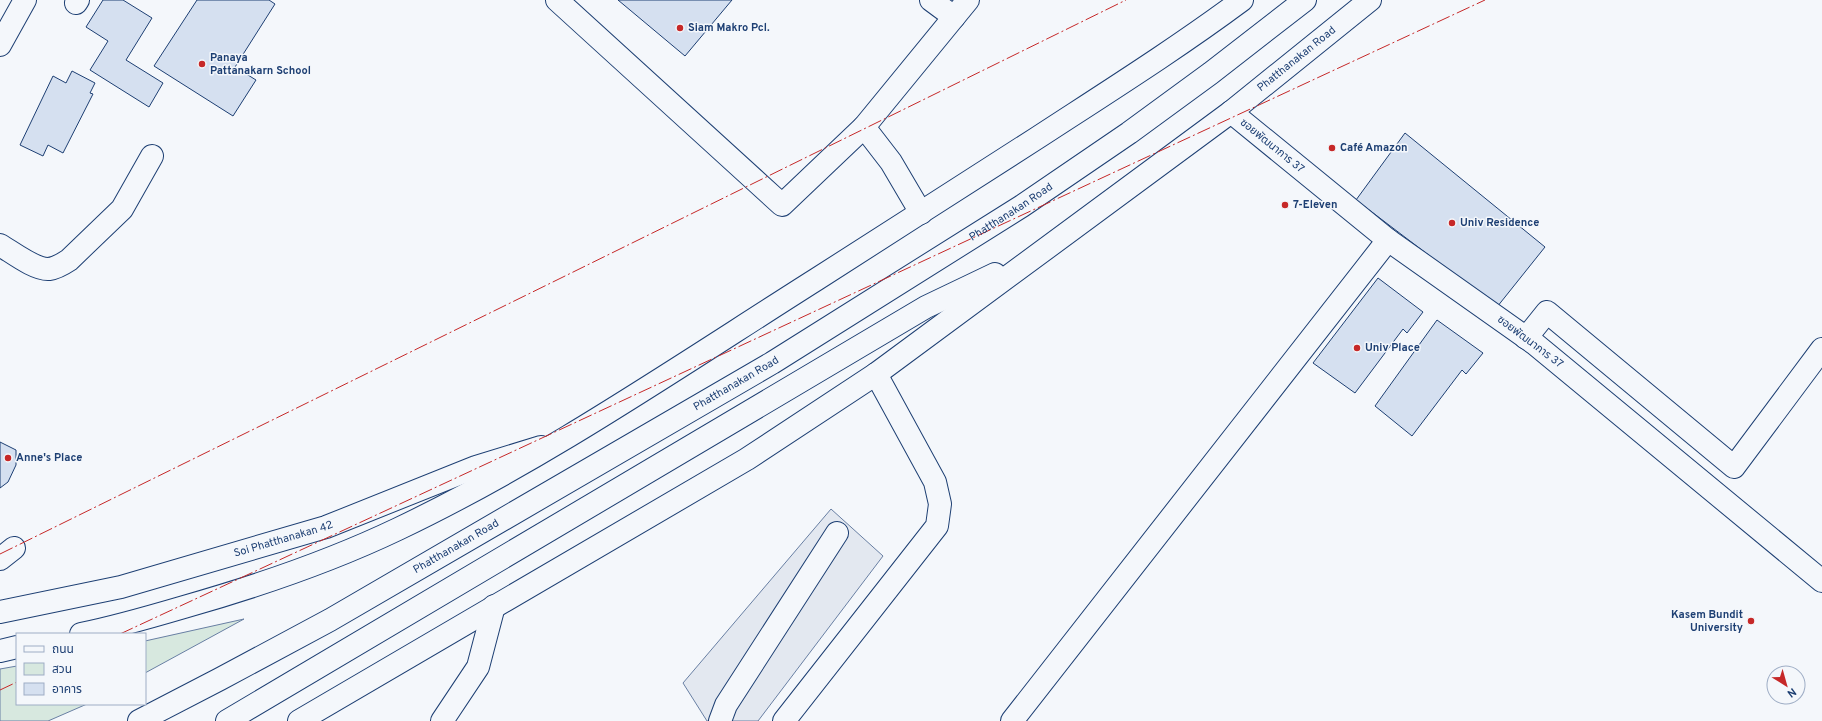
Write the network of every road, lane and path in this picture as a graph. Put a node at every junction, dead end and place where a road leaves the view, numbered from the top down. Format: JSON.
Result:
{"nodes":[{"id":1,"x":24,"y":0,"type":"edge"},
{"id":2,"x":557,"y":0,"type":"edge"},
{"id":3,"x":931,"y":0,"type":"edge"},
{"id":4,"x":968,"y":0,"type":"edge"},
{"id":5,"x":1242,"y":0,"type":"edge"},
{"id":6,"x":1305,"y":0,"type":"edge"},
{"id":7,"x":1370,"y":0,"type":"edge"},
{"id":8,"x":954,"y":17,"type":"junction"},
{"id":9,"x":0,"y":45,"type":"edge"},
{"id":10,"x":1231,"y":112,"type":"junction"},
{"id":11,"x":864,"y":127,"type":"junction"},
{"id":12,"x":152,"y":156,"type":"dead end"},
{"id":13,"x":921,"y":213,"type":"junction"},
{"id":14,"x":1388,"y":240,"type":"junction"},
{"id":15,"x":0,"y":245,"type":"edge"},
{"id":16,"x":1042,"y":252,"type":"junction"},
{"id":17,"x":1523,"y":336,"type":"junction"},
{"id":18,"x":1822,"y":350,"type":"edge"},
{"id":19,"x":876,"y":374,"type":"junction"},
{"id":20,"x":559,"y":442,"type":"junction"},
{"id":21,"x":837,"y":534,"type":"dead end"},
{"id":22,"x":1822,"y":581,"type":"edge"},
{"id":23,"x":494,"y":606,"type":"junction"},
{"id":24,"x":0,"y":612,"type":"edge"},
{"id":25,"x":86,"y":633,"type":"edge"},
{"id":26,"x":16,"y":647,"type":"edge"},
{"id":27,"x":0,"y":651,"type":"edge"},
{"id":28,"x":139,"y":721,"type":"edge"},
{"id":29,"x":227,"y":721,"type":"edge"},
{"id":30,"x":299,"y":721,"type":"edge"},
{"id":31,"x":442,"y":721,"type":"edge"},
{"id":32,"x":720,"y":721,"type":"edge"},
{"id":33,"x":784,"y":721,"type":"edge"},
{"id":34,"x":1012,"y":721,"type":"edge"}],
"edges":[{"from":1,"to":9,"type":"main road"},
{"from":2,"to":11,"type":"main road"},
{"from":3,"to":8,"type":"main road"},
{"from":4,"to":8,"type":"main road"},
{"from":5,"to":13,"type":"main road"},
{"from":6,"to":28,"type":"main road","name":"Phatthanakan Road"},
{"from":7,"to":10,"type":"main road","name":"Phatthanakan Road"},
{"from":8,"to":11,"type":"main road"},
{"from":10,"to":14,"type":"main road","name":"ซอยพัฒนาการ 37"},
{"from":10,"to":16,"type":"main road","name":"Phatthanakan Road"},
{"from":11,"to":13,"type":"main road"},
{"from":12,"to":15,"type":"main road"},
{"from":13,"to":20,"type":"main road"},
{"from":14,"to":17,"type":"main road","name":"ซอยพัฒนาการ 37"},
{"from":14,"to":34,"type":"main road"},
{"from":16,"to":19,"type":"main road","name":"Phatthanakan Road"},
{"from":16,"to":29,"type":"main road"},
{"from":17,"to":18,"type":"main road"},
{"from":17,"to":22,"type":"main road","name":"ซอยพัฒนาการ 37"},
{"from":19,"to":23,"type":"main road","name":"Phatthanakan Road"},
{"from":19,"to":33,"type":"main road"},
{"from":20,"to":24,"type":"main road","name":"Soi Phatthanakan 42"},
{"from":20,"to":25,"type":"main road"},
{"from":21,"to":32,"type":"main road"},
{"from":23,"to":30,"type":"main road","name":"Phatthanakan Road"},
{"from":23,"to":31,"type":"main road"},
{"from":26,"to":27,"type":"main road"}]}
